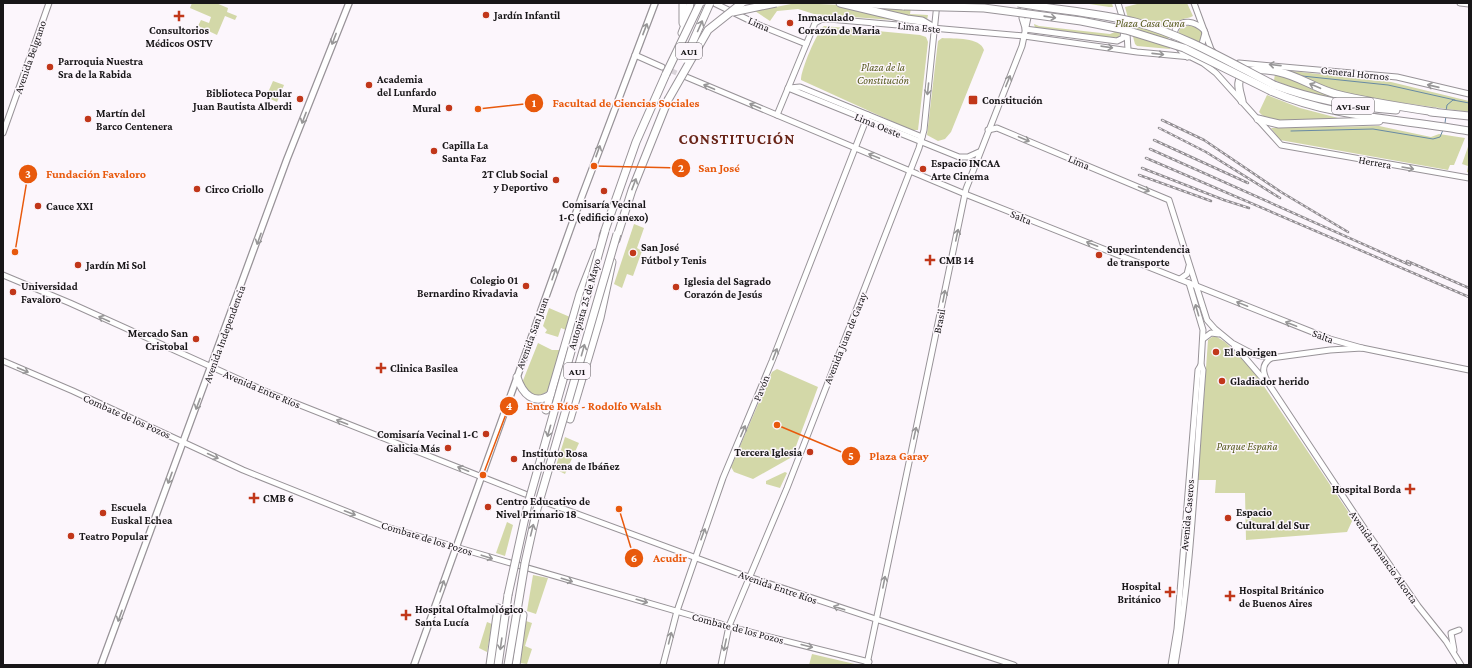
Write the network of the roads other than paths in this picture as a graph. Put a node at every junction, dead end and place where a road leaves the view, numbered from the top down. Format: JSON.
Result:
{"nodes":[{"id":1,"x":49,"y":3,"type":"edge"},
{"id":2,"x":349,"y":3,"type":"edge"},
{"id":3,"x":655,"y":3,"type":"edge"},
{"id":4,"x":683,"y":3,"type":"edge"},
{"id":5,"x":690,"y":3,"type":"edge"},
{"id":6,"x":700,"y":3,"type":"edge"},
{"id":7,"x":710,"y":3,"type":"edge"},
{"id":8,"x":714,"y":3,"type":"edge"},
{"id":9,"x":742,"y":3,"type":"edge"},
{"id":10,"x":753,"y":3,"type":"edge"},
{"id":11,"x":776,"y":3,"type":"edge"},
{"id":12,"x":840,"y":3,"type":"edge"},
{"id":13,"x":855,"y":3,"type":"edge"},
{"id":14,"x":937,"y":3,"type":"edge"},
{"id":15,"x":1018,"y":3,"type":"edge"},
{"id":16,"x":1024,"y":3,"type":"edge"},
{"id":17,"x":1031,"y":3,"type":"edge"},
{"id":18,"x":1118,"y":3,"type":"edge"},
{"id":19,"x":1196,"y":3,"type":"edge"},
{"id":20,"x":1460,"y":3,"type":"edge"},
{"id":21,"x":902,"y":4,"type":"edge"},
{"id":22,"x":1469,"y":4,"type":"edge"},
{"id":23,"x":950,"y":5,"type":"edge"},
{"id":24,"x":729,"y":13,"type":"junction"},
{"id":25,"x":934,"y":28,"type":"junction"},
{"id":26,"x":1124,"y":29,"type":"junction"},
{"id":27,"x":1025,"y":30,"type":"junction"},
{"id":28,"x":1205,"y":31,"type":"junction"},
{"id":29,"x":1024,"y":36,"type":"junction"},
{"id":30,"x":679,"y":41,"type":"junction"},
{"id":31,"x":806,"y":44,"type":"junction"},
{"id":32,"x":1128,"y":50,"type":"junction"},
{"id":33,"x":1212,"y":52,"type":"joint"},
{"id":34,"x":635,"y":55,"type":"junction"},
{"id":35,"x":1189,"y":57,"type":"junction"},
{"id":36,"x":1239,"y":63,"type":"dead end"},
{"id":37,"x":662,"y":67,"type":"tunnel mouth"},
{"id":38,"x":1248,"y":72,"type":"junction"},
{"id":39,"x":666,"y":74,"type":"junction"},
{"id":40,"x":684,"y":76,"type":"tunnel mouth"},
{"id":41,"x":793,"y":76,"type":"junction"},
{"id":42,"x":800,"y":87,"type":"junction"},
{"id":43,"x":788,"y":88,"type":"junction"},
{"id":44,"x":1272,"y":88,"type":"junction"},
{"id":45,"x":1469,"y":94,"type":"edge"},
{"id":46,"x":668,"y":100,"type":"junction"},
{"id":47,"x":1242,"y":101,"type":"junction"},
{"id":48,"x":1437,"y":113,"type":"junction"},
{"id":49,"x":776,"y":116,"type":"junction"},
{"id":50,"x":1469,"y":116,"type":"edge"},
{"id":51,"x":867,"y":117,"type":"junction"},
{"id":52,"x":1258,"y":119,"type":"junction"},
{"id":53,"x":1422,"y":123,"type":"junction"},
{"id":54,"x":988,"y":130,"type":"junction"},
{"id":55,"x":1469,"y":131,"type":"edge"},
{"id":56,"x":3,"y":133,"type":"edge"},
{"id":57,"x":921,"y":140,"type":"junction"},
{"id":58,"x":854,"y":148,"type":"junction"},
{"id":59,"x":979,"y":152,"type":"junction"},
{"id":60,"x":910,"y":171,"type":"junction"},
{"id":61,"x":1469,"y":178,"type":"edge"},
{"id":62,"x":965,"y":194,"type":"junction"},
{"id":63,"x":605,"y":231,"type":"junction"},
{"id":64,"x":617,"y":234,"type":"junction"},
{"id":65,"x":1187,"y":253,"type":"junction"},
{"id":66,"x":3,"y":275,"type":"edge"},
{"id":67,"x":1180,"y":279,"type":"junction"},
{"id":68,"x":1189,"y":282,"type":"junction"},
{"id":69,"x":1196,"y":285,"type":"junction"},
{"id":70,"x":1219,"y":334,"type":"junction"},
{"id":71,"x":1203,"y":339,"type":"junction"},
{"id":72,"x":1232,"y":343,"type":"junction"},
{"id":73,"x":1362,"y":348,"type":"junction"},
{"id":74,"x":1271,"y":358,"type":"junction"},
{"id":75,"x":3,"y":361,"type":"edge"},
{"id":76,"x":1201,"y":365,"type":"junction"},
{"id":77,"x":212,"y":368,"type":"junction"},
{"id":78,"x":1469,"y":370,"type":"edge"},
{"id":79,"x":516,"y":377,"type":"junction"},
{"id":80,"x":1270,"y":386,"type":"junction"},
{"id":81,"x":551,"y":394,"type":"junction"},
{"id":82,"x":546,"y":410,"type":"dead end"},
{"id":83,"x":570,"y":419,"type":"dead end"},
{"id":84,"x":183,"y":442,"type":"junction"},
{"id":85,"x":481,"y":476,"type":"junction"},
{"id":86,"x":525,"y":494,"type":"dead end"},
{"id":87,"x":545,"y":502,"type":"dead end"},
{"id":88,"x":456,"y":546,"type":"junction"},
{"id":89,"x":694,"y":557,"type":"junction"},
{"id":90,"x":750,"y":578,"type":"junction"},
{"id":91,"x":498,"y":611,"type":"dead end"},
{"id":92,"x":677,"y":611,"type":"junction"},
{"id":93,"x":523,"y":615,"type":"dead end"},
{"id":94,"x":876,"y":620,"type":"junction"},
{"id":95,"x":729,"y":626,"type":"junction"},
{"id":96,"x":1459,"y":630,"type":"dead end"},
{"id":97,"x":1454,"y":653,"type":"junction"},
{"id":98,"x":869,"y":664,"type":"edge"},
{"id":99,"x":101,"y":665,"type":"edge"},
{"id":100,"x":414,"y":665,"type":"edge"},
{"id":101,"x":490,"y":665,"type":"edge"},
{"id":102,"x":498,"y":665,"type":"edge"},
{"id":103,"x":508,"y":665,"type":"edge"},
{"id":104,"x":516,"y":665,"type":"edge"},
{"id":105,"x":663,"y":665,"type":"edge"},
{"id":106,"x":721,"y":665,"type":"edge"},
{"id":107,"x":1014,"y":665,"type":"edge"},
{"id":108,"x":1171,"y":665,"type":"edge"},
{"id":109,"x":1175,"y":665,"type":"edge"},
{"id":110,"x":1461,"y":665,"type":"edge"}],
"edges":[{"from":1,"to":56,"type":"main road","name":"Avenida Belgrano"},
{"from":2,"to":77,"type":"main road","name":"Avenida Independencia","one_way":true},
{"from":34,"to":3,"type":"main road","name":"Avenida San Juan","one_way":true},
{"from":4,"to":30,"type":"highway"},
{"from":5,"to":30,"type":"highway"},
{"from":6,"to":39,"type":"highway","name":"Autopista 25 de Mayo","number":"AU1","bridge":true},
{"from":46,"to":7,"type":"highway","name":"Autopista 25 de Mayo","number":"AU1","one_way":true,"bridge":true},
{"from":8,"to":31,"type":"main road","name":"Lima"},
{"from":9,"to":24,"type":"highway","bridge":true},
{"from":10,"to":24,"type":"highway","bridge":true},
{"from":11,"to":24,"type":"highway","bridge":true},
{"from":12,"to":25,"type":"highway"},
{"from":13,"to":21,"type":"highway"},
{"from":14,"to":25,"type":"main road","name":"Avenida Juan de Garay"},
{"from":15,"to":44,"type":"highway","number":"AV1-Sur","bridge":true},
{"from":16,"to":27,"type":"main road","name":"Brasil"},
{"from":17,"to":27,"type":"main road","name":"Brasil"},
{"from":18,"to":26,"type":"main road"},
{"from":19,"to":28,"type":"main road"},
{"from":20,"to":22,"type":"main road"},
{"from":21,"to":23,"type":"highway","bridge":true},
{"from":23,"to":44,"type":"highway","number":"AV1-Sur","one_way":true,"bridge":true},
{"from":24,"to":46,"type":"highway","bridge":true},
{"from":25,"to":29,"type":"main road","name":"Lima Este"},
{"from":25,"to":31,"type":"main road","name":"Lima Este"},
{"from":25,"to":57,"type":"main road","name":"Avenida Juan de Garay","one_way":true},
{"from":26,"to":27,"type":"main road"},
{"from":26,"to":32,"type":"main road"},
{"from":27,"to":29,"type":"main road","name":"Brasil"},
{"from":28,"to":33,"type":"main road"},
{"from":28,"to":35,"type":"main road"},
{"from":28,"to":35,"type":"main road"},
{"from":29,"to":32,"type":"main road","one_way":true},
{"from":54,"to":29,"type":"main road","name":"Brasil","one_way":true},
{"from":30,"to":39,"type":"highway","bridge":true},
{"from":31,"to":41,"type":"main road"},
{"from":32,"to":35,"type":"main road","one_way":true},
{"from":33,"to":38,"type":"highway"},
{"from":34,"to":37,"type":"main road"},
{"from":79,"to":34,"type":"main road","name":"Avenida San Juan","one_way":true},
{"from":35,"to":47,"type":"main road"},
{"from":45,"to":36,"type":"main road","name":"General Hornos","one_way":true},
{"from":38,"to":47,"type":"highway"},
{"from":48,"to":38,"type":"highway","one_way":true},
{"from":39,"to":63,"type":"highway","name":"Autopista 25 de Mayo","number":"AU1"},
{"from":49,"to":40,"type":"main road","name":"Salta","one_way":true},
{"from":41,"to":42,"type":"main road"},
{"from":41,"to":43,"type":"main road"},
{"from":42,"to":43,"type":"main road","name":"Lima Oeste"},
{"from":42,"to":51,"type":"main road","name":"Lima Oeste"},
{"from":43,"to":49,"type":"main road"},
{"from":43,"to":51,"type":"main road","name":"Lima Oeste"},
{"from":44,"to":48,"type":"highway","number":"AV1-Sur"},
{"from":44,"to":53,"type":"highway","number":"AV1-Sur"},
{"from":64,"to":46,"type":"highway","name":"Autopista 25 de Mayo","number":"AU1","one_way":true},
{"from":47,"to":52,"type":"main road"},
{"from":48,"to":50,"type":"highway","number":"AV1-Sur"},
{"from":49,"to":58,"type":"main road","name":"Salta"},
{"from":51,"to":57,"type":"main road","name":"Lima Oeste"},
{"from":51,"to":58,"type":"main road","name":"Pavón"},
{"from":52,"to":53,"type":"highway"},
{"from":52,"to":61,"type":"main road","name":"Herrera","one_way":true},
{"from":53,"to":55,"type":"highway","number":"AV1-Sur"},
{"from":54,"to":59,"type":"main road","name":"Brasil"},
{"from":54,"to":65,"type":"main road","name":"Lima","one_way":true},
{"from":57,"to":59,"type":"main road","name":"Lima Oeste"},
{"from":57,"to":60,"type":"main road","name":"Avenida Juan de Garay"},
{"from":60,"to":58,"type":"main road","name":"Salta","one_way":true},
{"from":89,"to":58,"type":"main road","name":"Pavón","one_way":true},
{"from":59,"to":62,"type":"main road","name":"Brasil"},
{"from":60,"to":62,"type":"main road","name":"Salta"},
{"from":60,"to":90,"type":"main road","name":"Avenida Juan de Garay"},
{"from":67,"to":62,"type":"main road","name":"Salta","one_way":true},
{"from":94,"to":62,"type":"main road","name":"Brasil","one_way":true},
{"from":63,"to":81,"type":"highway","bridge":true},
{"from":63,"to":102,"type":"highway","name":"Autopista 25 de Mayo","number":"AU1","one_way":true,"bridge":true},
{"from":64,"to":83,"type":"highway","bridge":true},
{"from":103,"to":64,"type":"highway","name":"Autopista 25 de Mayo","number":"AU1","one_way":true,"bridge":true},
{"from":65,"to":67,"type":"main road"},
{"from":65,"to":69,"type":"main road"},
{"from":77,"to":66,"type":"main road","name":"Avenida Entre Ríos","one_way":true},
{"from":67,"to":68,"type":"main road","name":"Salta"},
{"from":68,"to":69,"type":"main road","name":"Salta"},
{"from":71,"to":68,"type":"main road","name":"Avenida Caseros","one_way":true},
{"from":69,"to":70,"type":"main road"},
{"from":73,"to":69,"type":"main road","name":"Salta","one_way":true},
{"from":70,"to":71,"type":"main road"},
{"from":70,"to":72,"type":"main road"},
{"from":71,"to":76,"type":"main road","name":"Avenida Caseros"},
{"from":72,"to":74,"type":"main road"},
{"from":72,"to":80,"type":"main road","name":"Avenida Amancio Alcorta"},
{"from":73,"to":74,"type":"main road"},
{"from":73,"to":78,"type":"main road"},
{"from":74,"to":80,"type":"main road","name":"Avenida Amancio Alcorta"},
{"from":75,"to":84,"type":"main road","name":"Combate de los Pozos","one_way":true},
{"from":76,"to":108,"type":"main road","name":"Avenida Caseros"},
{"from":76,"to":109,"type":"main road","name":"Avenida Caseros"},
{"from":77,"to":84,"type":"main road","name":"Avenida Independencia","one_way":true},
{"from":85,"to":77,"type":"main road","name":"Avenida Entre Ríos","one_way":true},
{"from":79,"to":81,"type":"highway"},
{"from":79,"to":85,"type":"main road","name":"Avenida San Juan"},
{"from":80,"to":97,"type":"main road","name":"Avenida Amancio Alcorta"},
{"from":81,"to":82,"type":"highway"},
{"from":84,"to":88,"type":"main road","name":"Combate de los Pozos","one_way":true},
{"from":84,"to":99,"type":"main road","name":"Avenida Independencia","one_way":true},
{"from":85,"to":86,"type":"main road","name":"Avenida Entre Ríos"},
{"from":85,"to":88,"type":"main road","name":"Avenida San Juan"},
{"from":87,"to":89,"type":"main road","name":"Avenida Entre Ríos"},
{"from":88,"to":92,"type":"main road","name":"Combate de los Pozos","one_way":true},
{"from":100,"to":88,"type":"main road","name":"Avenida San Juan","one_way":true},
{"from":89,"to":90,"type":"main road","name":"Avenida Entre Ríos"},
{"from":89,"to":92,"type":"main road","name":"Pavón"},
{"from":94,"to":90,"type":"main road","name":"Avenida Entre Ríos","one_way":true},
{"from":90,"to":95,"type":"main road","name":"Avenida Juan de Garay"},
{"from":91,"to":101,"type":"highway"},
{"from":92,"to":95,"type":"main road","name":"Combate de los Pozos"},
{"from":105,"to":92,"type":"main road","name":"Pavón","one_way":true},
{"from":93,"to":104,"type":"highway"},
{"from":94,"to":98,"type":"main road","name":"Brasil"},
{"from":94,"to":107,"type":"main road","name":"Avenida Entre Ríos"},
{"from":95,"to":98,"type":"main road","name":"Combate de los Pozos","one_way":true},
{"from":95,"to":106,"type":"main road","name":"Avenida Juan de Garay","one_way":true},
{"from":96,"to":97,"type":"main road"},
{"from":97,"to":110,"type":"main road","name":"Avenida Amancio Alcorta"}]}
